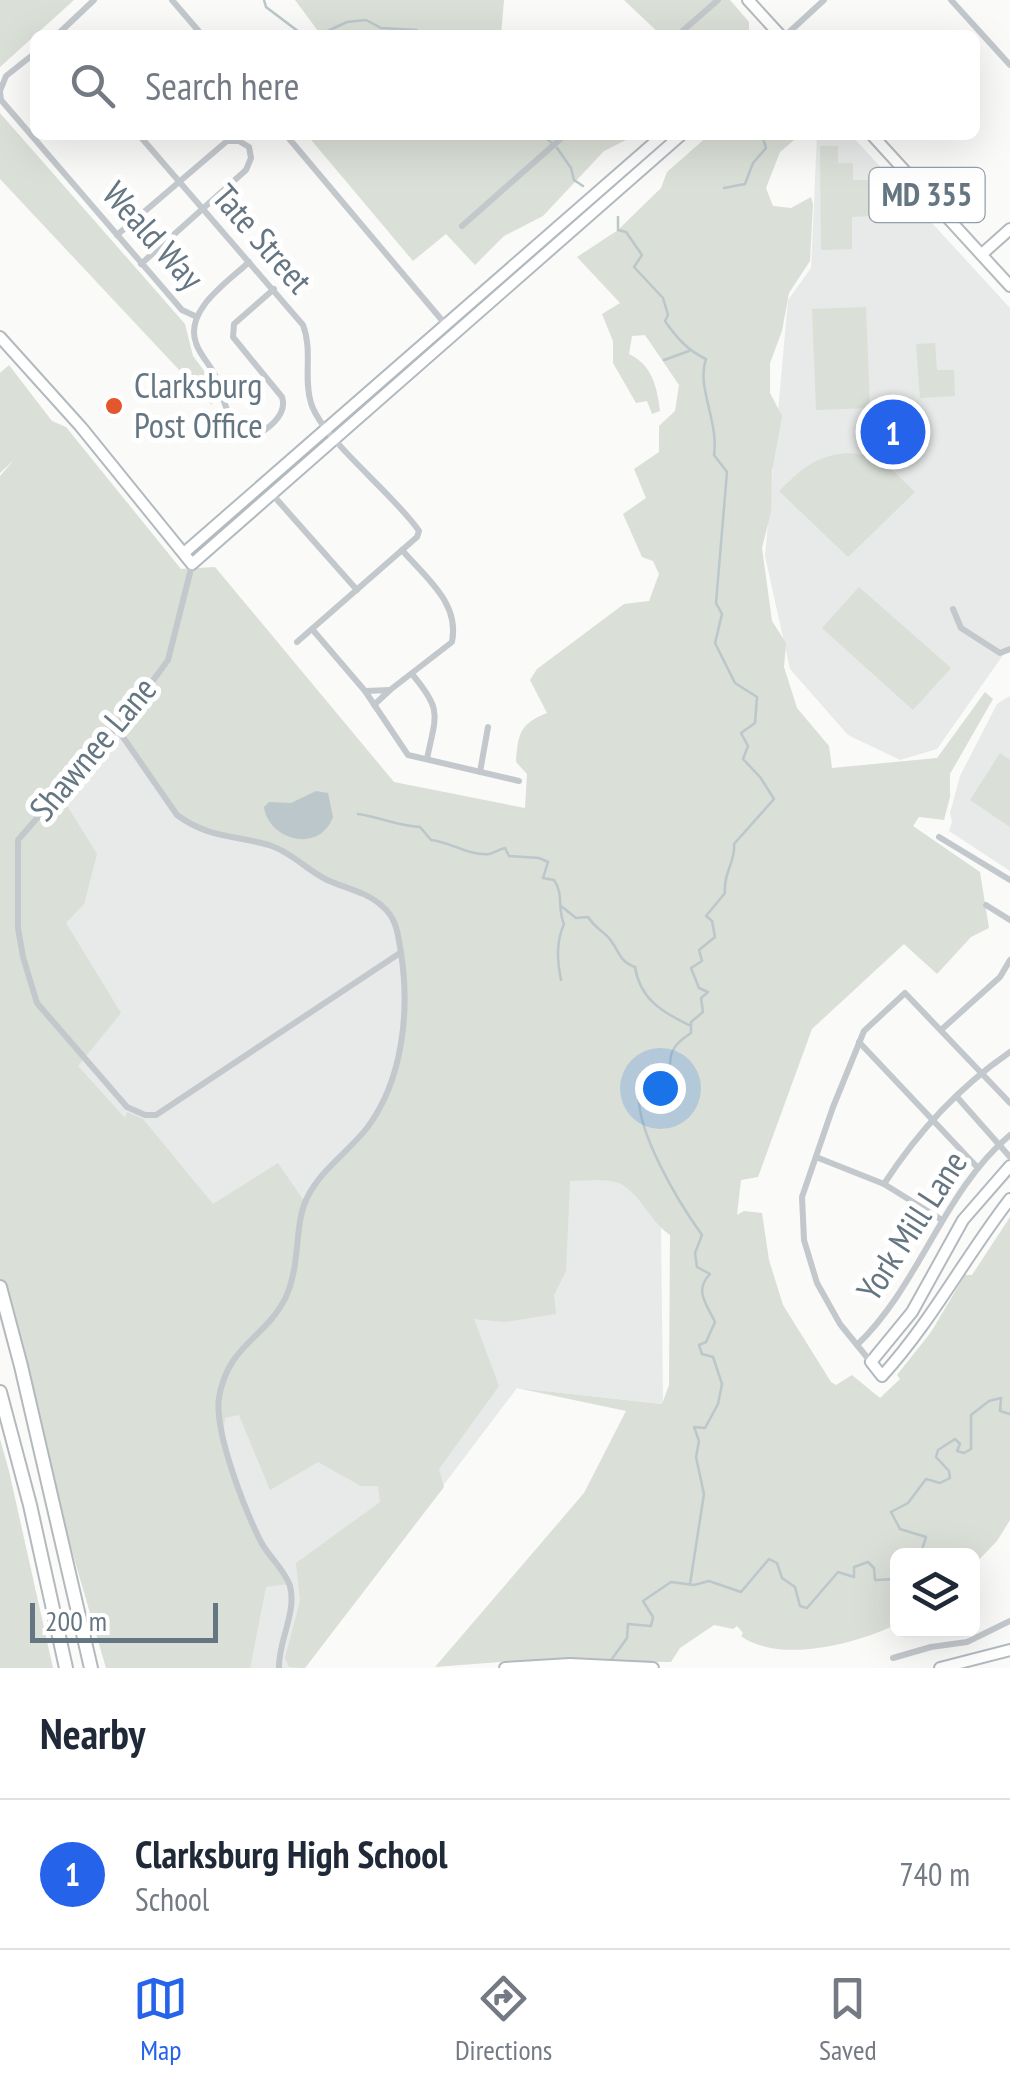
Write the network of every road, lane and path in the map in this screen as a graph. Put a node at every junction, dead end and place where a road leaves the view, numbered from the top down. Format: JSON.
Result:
{"nodes":[{"id":1,"x":94,"y":0,"type":"edge"},
{"id":2,"x":172,"y":0,"type":"edge"},
{"id":3,"x":718,"y":0,"type":"edge"},
{"id":4,"x":748,"y":0,"type":"edge"},
{"id":5,"x":824,"y":0,"type":"edge"},
{"id":6,"x":951,"y":0,"type":"edge"},
{"id":7,"x":62,"y":30,"type":"edge"},
{"id":8,"x":198,"y":30,"type":"edge"},
{"id":9,"x":684,"y":30,"type":"edge"},
{"id":10,"x":778,"y":30,"type":"edge"},
{"id":11,"x":789,"y":30,"type":"edge"},
{"id":12,"x":979,"y":30,"type":"edge"},
{"id":13,"x":980,"y":31,"type":"edge"},
{"id":14,"x":30,"y":57,"type":"edge"},
{"id":15,"x":1010,"y":64,"type":"edge"},
{"id":16,"x":0,"y":92,"type":"edge"},
{"id":17,"x":30,"y":133,"type":"edge"},
{"id":18,"x":36,"y":140,"type":"edge"},
{"id":19,"x":143,"y":140,"type":"edge"},
{"id":20,"x":228,"y":140,"type":"edge"},
{"id":21,"x":246,"y":140,"type":"edge"},
{"id":22,"x":290,"y":140,"type":"edge"},
{"id":23,"x":559,"y":140,"type":"edge"},
{"id":24,"x":657,"y":140,"type":"edge"},
{"id":25,"x":675,"y":140,"type":"edge"},
{"id":26,"x":877,"y":140,"type":"edge"},
{"id":27,"x":178,"y":181,"type":"junction"},
{"id":28,"x":202,"y":208,"type":"junction"},
{"id":29,"x":462,"y":226,"type":"dead end"},
{"id":30,"x":1010,"y":229,"type":"edge"},
{"id":31,"x":117,"y":236,"type":"junction"},
{"id":32,"x":982,"y":254,"type":"junction"},
{"id":33,"x":249,"y":262,"type":"junction"},
{"id":34,"x":141,"y":264,"type":"junction"},
{"id":35,"x":1010,"y":286,"type":"edge"},
{"id":36,"x":274,"y":288,"type":"junction"},
{"id":37,"x":196,"y":318,"type":"junction"},
{"id":38,"x":446,"y":326,"type":"junction"},
{"id":39,"x":0,"y":337,"type":"edge"},
{"id":40,"x":332,"y":433,"type":"junction"},
{"id":41,"x":272,"y":494,"type":"junction"},
{"id":42,"x":402,"y":550,"type":"junction"},
{"id":43,"x":184,"y":553,"type":"junction"},
{"id":44,"x":192,"y":564,"type":"junction"},
{"id":45,"x":356,"y":590,"type":"junction"},
{"id":46,"x":953,"y":609,"type":"dead end"},
{"id":47,"x":312,"y":629,"type":"junction"},
{"id":48,"x":297,"y":642,"type":"dead end"},
{"id":49,"x":1010,"y":649,"type":"edge"},
{"id":50,"x":412,"y":674,"type":"junction"},
{"id":51,"x":390,"y":690,"type":"junction"},
{"id":52,"x":365,"y":691,"type":"junction"},
{"id":53,"x":374,"y":705,"type":"junction"},
{"id":54,"x":488,"y":727,"type":"dead end"},
{"id":55,"x":116,"y":728,"type":"junction"},
{"id":56,"x":427,"y":759,"type":"junction"},
{"id":57,"x":480,"y":772,"type":"junction"},
{"id":58,"x":519,"y":781,"type":"dead end"},
{"id":59,"x":939,"y":837,"type":"dead end"},
{"id":60,"x":1010,"y":880,"type":"edge"},
{"id":61,"x":986,"y":905,"type":"dead end"},
{"id":62,"x":1010,"y":920,"type":"edge"},
{"id":63,"x":400,"y":953,"type":"junction"},
{"id":64,"x":1010,"y":960,"type":"edge"},
{"id":65,"x":940,"y":1030,"type":"junction"},
{"id":66,"x":859,"y":1042,"type":"junction"},
{"id":67,"x":1010,"y":1052,"type":"edge"},
{"id":68,"x":983,"y":1074,"type":"junction"},
{"id":69,"x":957,"y":1097,"type":"junction"},
{"id":70,"x":1010,"y":1103,"type":"edge"},
{"id":71,"x":931,"y":1120,"type":"junction"},
{"id":72,"x":1010,"y":1136,"type":"edge"},
{"id":73,"x":999,"y":1144,"type":"junction"},
{"id":74,"x":1010,"y":1157,"type":"edge"},
{"id":75,"x":816,"y":1158,"type":"junction"},
{"id":76,"x":1010,"y":1166,"type":"edge"},
{"id":77,"x":978,"y":1169,"type":"junction"},
{"id":78,"x":884,"y":1184,"type":"junction"},
{"id":79,"x":1010,"y":1199,"type":"edge"},
{"id":80,"x":942,"y":1220,"type":"junction"},
{"id":81,"x":0,"y":1287,"type":"edge"},
{"id":82,"x":856,"y":1345,"type":"junction"},
{"id":83,"x":871,"y":1362,"type":"junction"},
{"id":84,"x":0,"y":1392,"type":"edge"},
{"id":85,"x":1010,"y":1621,"type":"edge"},
{"id":86,"x":1010,"y":1652,"type":"edge"},
{"id":87,"x":893,"y":1658,"type":"dead end"},
{"id":88,"x":66,"y":1668,"type":"edge"},
{"id":89,"x":91,"y":1668,"type":"edge"},
{"id":90,"x":279,"y":1668,"type":"edge"},
{"id":91,"x":505,"y":1668,"type":"edge"},
{"id":92,"x":653,"y":1668,"type":"edge"},
{"id":93,"x":940,"y":1668,"type":"edge"}],
"edges":[{"from":1,"to":7,"type":"street"},
{"from":2,"to":8,"type":"street"},
{"from":3,"to":9,"type":"street"},
{"from":4,"to":10,"type":"street"},
{"from":5,"to":11,"type":"street"},
{"from":6,"to":12,"type":"street"},
{"from":13,"to":15,"type":"street"},
{"from":14,"to":16,"type":"street","name":"Weald Way"},
{"from":16,"to":17,"type":"street","name":"Weald Way"},
{"from":18,"to":31,"type":"street","name":"Weald Way"},
{"from":19,"to":27,"type":"street","name":"Tate Street"},
{"from":20,"to":27,"type":"street"},
{"from":21,"to":28,"type":"street"},
{"from":22,"to":38,"type":"street"},
{"from":23,"to":29,"type":"street"},
{"from":24,"to":38,"type":"street"},
{"from":25,"to":40,"type":"street"},
{"from":26,"to":32,"type":"street","number":"MD 355"},
{"from":27,"to":28,"type":"street","name":"Tate Street"},
{"from":27,"to":31,"type":"street"},
{"from":28,"to":33,"type":"street","name":"Tate Street"},
{"from":28,"to":34,"type":"street"},
{"from":30,"to":32,"type":"street"},
{"from":31,"to":34,"type":"street","name":"Weald Way"},
{"from":32,"to":35,"type":"street","number":"MD 355"},
{"from":33,"to":36,"type":"street","name":"Tate Street"},
{"from":33,"to":37,"type":"street"},
{"from":34,"to":37,"type":"street","name":"Weald Way"},
{"from":36,"to":37,"type":"street"},
{"from":36,"to":40,"type":"street","name":"Tate Street"},
{"from":38,"to":40,"type":"street"},
{"from":39,"to":43,"type":"street"},
{"from":40,"to":41,"type":"street"},
{"from":40,"to":42,"type":"street","name":"Tate Street"},
{"from":40,"to":43,"type":"street"},
{"from":41,"to":44,"type":"street"},
{"from":41,"to":45,"type":"street"},
{"from":42,"to":45,"type":"street"},
{"from":42,"to":50,"type":"street"},
{"from":43,"to":44,"type":"street"},
{"from":44,"to":55,"type":"street","name":"Shawnee Lane"},
{"from":45,"to":47,"type":"street"},
{"from":46,"to":49,"type":"street"},
{"from":47,"to":48,"type":"street"},
{"from":47,"to":52,"type":"street"},
{"from":50,"to":51,"type":"street"},
{"from":50,"to":56,"type":"street"},
{"from":51,"to":52,"type":"street"},
{"from":51,"to":53,"type":"street"},
{"from":52,"to":53,"type":"street"},
{"from":53,"to":56,"type":"street"},
{"from":54,"to":57,"type":"street"},
{"from":55,"to":63,"type":"street"},
{"from":55,"to":63,"type":"street","name":"Shawnee Lane"},
{"from":56,"to":57,"type":"street"},
{"from":57,"to":58,"type":"street"},
{"from":59,"to":60,"type":"street"},
{"from":61,"to":62,"type":"street"},
{"from":63,"to":90,"type":"street"},
{"from":64,"to":65,"type":"street"},
{"from":65,"to":66,"type":"street"},
{"from":65,"to":68,"type":"street"},
{"from":66,"to":71,"type":"street"},
{"from":66,"to":75,"type":"street"},
{"from":67,"to":68,"type":"street"},
{"from":68,"to":69,"type":"street"},
{"from":68,"to":70,"type":"street"},
{"from":69,"to":71,"type":"street"},
{"from":69,"to":73,"type":"street"},
{"from":71,"to":77,"type":"street"},
{"from":71,"to":78,"type":"street"},
{"from":72,"to":73,"type":"street","name":"York Mill Lane"},
{"from":73,"to":74,"type":"street"},
{"from":73,"to":77,"type":"street","name":"York Mill Lane"},
{"from":75,"to":78,"type":"street"},
{"from":75,"to":82,"type":"street"},
{"from":76,"to":83,"type":"street"},
{"from":77,"to":80,"type":"street","name":"York Mill Lane"},
{"from":78,"to":80,"type":"street"},
{"from":79,"to":83,"type":"street"},
{"from":80,"to":82,"type":"street","name":"York Mill Lane"},
{"from":81,"to":89,"type":"highway"},
{"from":82,"to":83,"type":"street"},
{"from":84,"to":88,"type":"highway"},
{"from":85,"to":87,"type":"street"},
{"from":86,"to":93,"type":"street"},
{"from":91,"to":92,"type":"street"}]}
